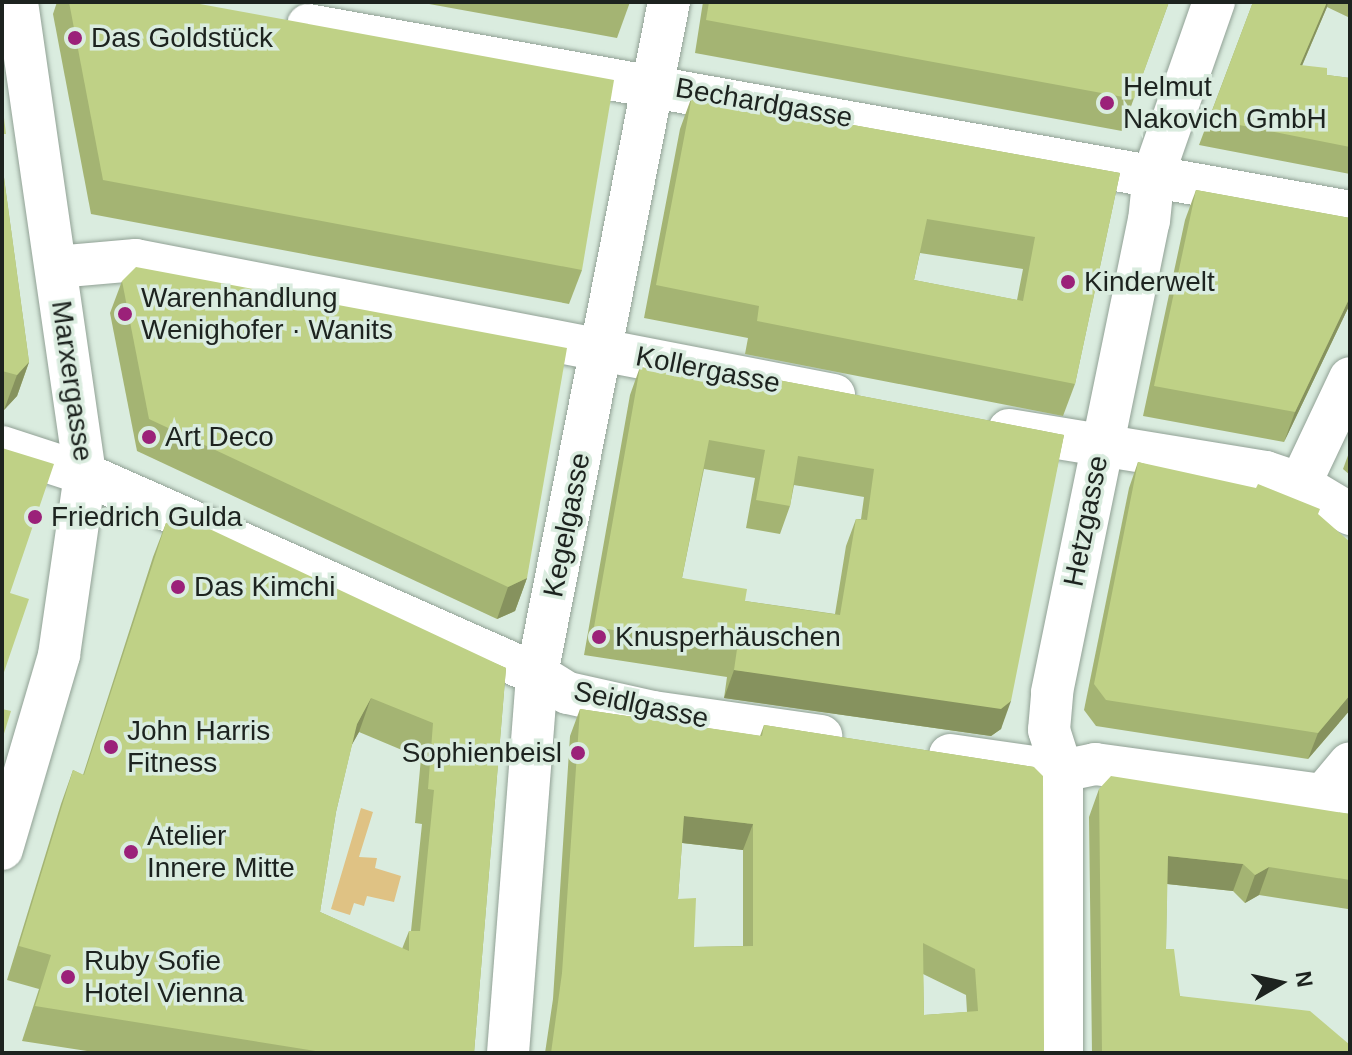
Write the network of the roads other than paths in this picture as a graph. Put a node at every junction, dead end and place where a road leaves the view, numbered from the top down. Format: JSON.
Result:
{"nodes":[{"id":1,"x":17,"y":2,"type":"edge"},
{"id":2,"x":669,"y":2,"type":"edge"},
{"id":3,"x":1214,"y":2,"type":"edge"},
{"id":4,"x":331,"y":15,"type":"edge"},
{"id":5,"x":266,"y":17,"type":"edge"},
{"id":6,"x":654,"y":83,"type":"junction"},
{"id":7,"x":1154,"y":173,"type":"junction"},
{"id":8,"x":1350,"y":212,"type":"edge"},
{"id":9,"x":56,"y":267,"type":"junction"},
{"id":10,"x":601,"y":349,"type":"junction"},
{"id":11,"x":1350,"y":378,"type":"edge"},
{"id":12,"x":872,"y":403,"type":"edge"},
{"id":13,"x":965,"y":421,"type":"edge"},
{"id":14,"x":2,"y":447,"type":"edge"},
{"id":15,"x":1101,"y":448,"type":"junction"},
{"id":16,"x":85,"y":474,"type":"junction"},
{"id":17,"x":1300,"y":484,"type":"junction"},
{"id":18,"x":1350,"y":514,"type":"edge"},
{"id":19,"x":537,"y":674,"type":"junction"},
{"id":20,"x":857,"y":741,"type":"edge"},
{"id":21,"x":904,"y":748,"type":"edge"},
{"id":22,"x":1062,"y":771,"type":"junction"},
{"id":23,"x":1341,"y":786,"type":"edge"},
{"id":24,"x":2,"y":849,"type":"edge"},
{"id":25,"x":508,"y":1053,"type":"edge"},
{"id":26,"x":1062,"y":1053,"type":"edge"}],
"edges":[{"from":1,"to":9,"type":"street","name":"Marxergasse"},
{"from":2,"to":6,"type":"street","name":"Kegelgasse"},
{"from":3,"to":7,"type":"street","name":"Hetzgasse"},
{"from":4,"to":5,"type":"street","name":"Bechardgasse"},
{"from":4,"to":6,"type":"street","name":"Bechardgasse"},
{"from":6,"to":7,"type":"street","name":"Bechardgasse"},
{"from":6,"to":10,"type":"street","name":"Kegelgasse"},
{"from":7,"to":8,"type":"street","name":"Bechardgasse"},
{"from":7,"to":15,"type":"street","name":"Hetzgasse"},
{"from":9,"to":10,"type":"street","name":"Kollergasse"},
{"from":9,"to":16,"type":"street","name":"Marxergasse"},
{"from":10,"to":12,"type":"street","name":"Kollergasse"},
{"from":10,"to":19,"type":"street","name":"Kegelgasse"},
{"from":11,"to":17,"type":"street"},
{"from":13,"to":15,"type":"street"},
{"from":14,"to":16,"type":"street","name":"Seidlgasse"},
{"from":15,"to":17,"type":"street"},
{"from":15,"to":22,"type":"street","name":"Hetzgasse"},
{"from":16,"to":19,"type":"street","name":"Seidlgasse"},
{"from":16,"to":24,"type":"street","name":"Marxergasse"},
{"from":17,"to":18,"type":"street"},
{"from":19,"to":20,"type":"street","name":"Seidlgasse"},
{"from":19,"to":25,"type":"street","name":"Kegelgasse"},
{"from":21,"to":22,"type":"street"},
{"from":22,"to":23,"type":"street"},
{"from":22,"to":26,"type":"street","name":"Hetzgasse"}]}
